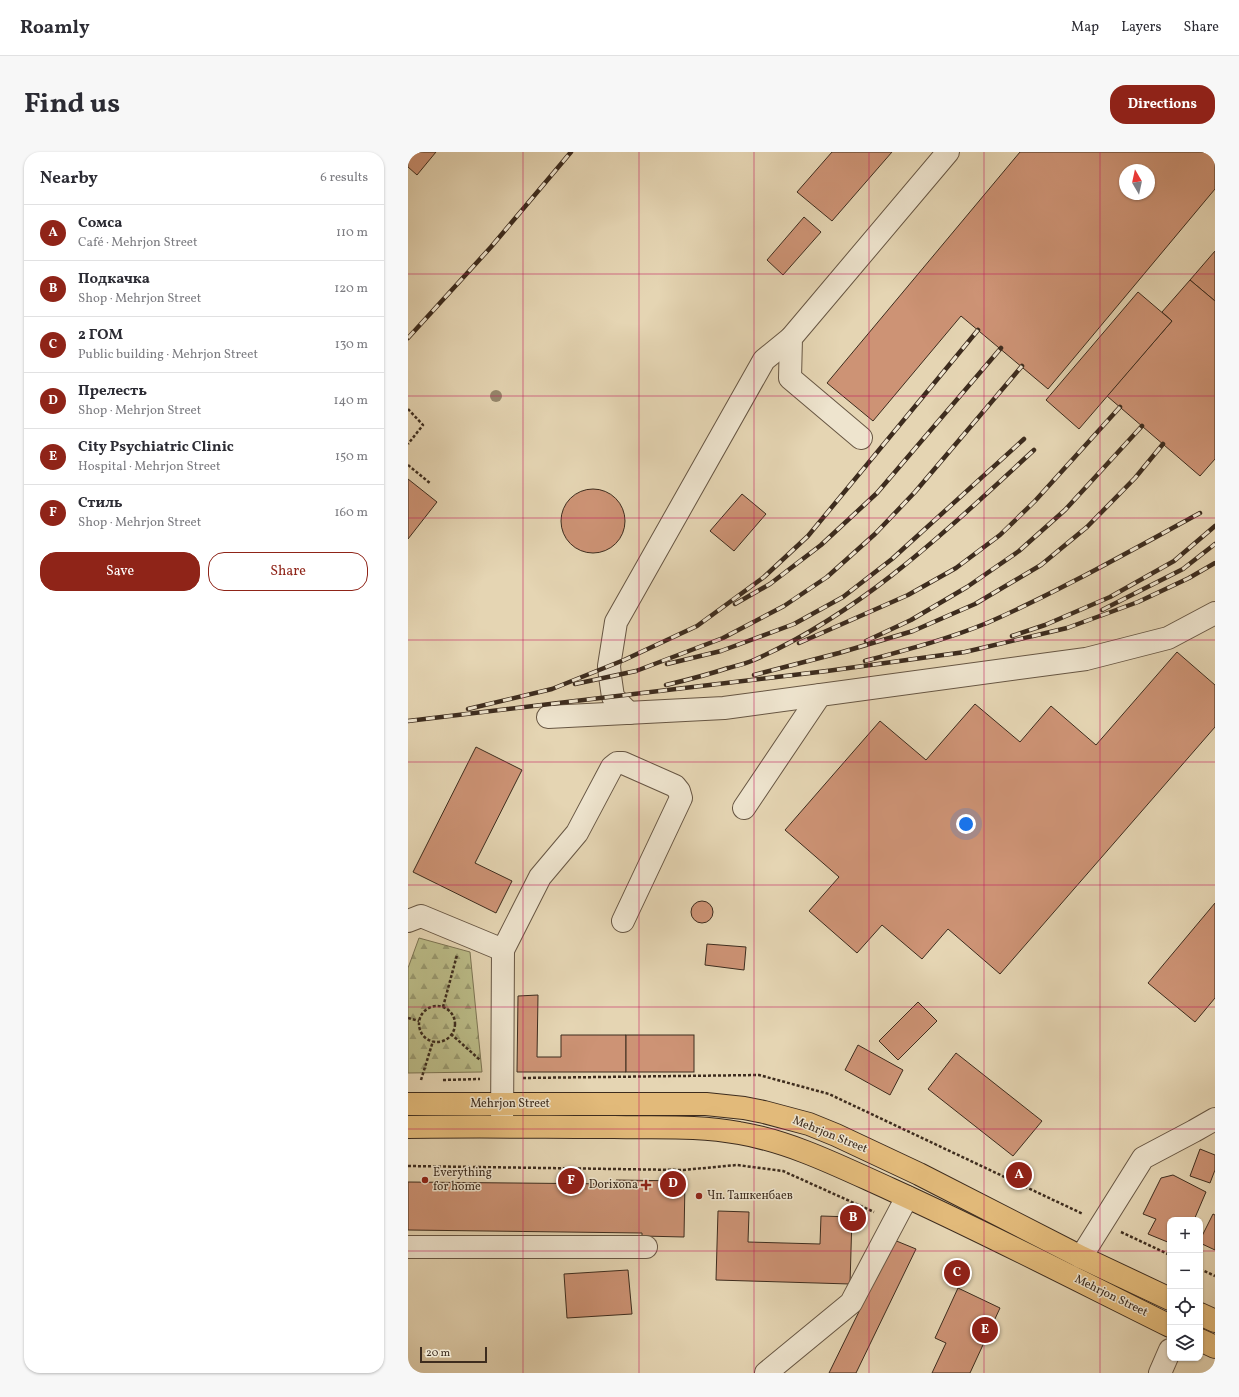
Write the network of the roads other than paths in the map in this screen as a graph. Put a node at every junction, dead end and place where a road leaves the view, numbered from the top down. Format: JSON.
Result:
{"nodes":[{"id":1,"x":948,"y":152,"type":"edge"},
{"id":2,"x":791,"y":338,"type":"junction"},
{"id":3,"x":861,"y":438,"type":"dead end"},
{"id":4,"x":1211,"y":620,"type":"edge"},
{"id":5,"x":820,"y":695,"type":"junction"},
{"id":6,"x":629,"y":713,"type":"junction"},
{"id":7,"x":548,"y":717,"type":"dead end"},
{"id":8,"x":744,"y":808,"type":"dead end"},
{"id":9,"x":408,"y":921,"type":"edge"},
{"id":10,"x":623,"y":921,"type":"dead end"},
{"id":11,"x":503,"y":950,"type":"junction"},
{"id":12,"x":408,"y":1104,"type":"edge"},
{"id":13,"x":502,"y":1104,"type":"junction"},
{"id":14,"x":1215,"y":1119,"type":"edge"},
{"id":15,"x":502,"y":1126,"type":"junction"},
{"id":16,"x":408,"y":1127,"type":"edge"},
{"id":17,"x":919,"y":1174,"type":"junction"},
{"id":18,"x":908,"y":1197,"type":"junction"},
{"id":19,"x":646,"y":1246,"type":"dead end"},
{"id":20,"x":408,"y":1247,"type":"edge"},
{"id":21,"x":1081,"y":1257,"type":"junction"},
{"id":22,"x":1167,"y":1298,"type":"edge"},
{"id":23,"x":1203,"y":1315,"type":"edge"},
{"id":24,"x":1215,"y":1321,"type":"edge"},
{"id":25,"x":1168,"y":1325,"type":"edge"},
{"id":26,"x":1203,"y":1341,"type":"edge"},
{"id":27,"x":1215,"y":1347,"type":"edge"},
{"id":28,"x":1167,"y":1357,"type":"edge"},
{"id":29,"x":766,"y":1373,"type":"edge"},
{"id":30,"x":1160,"y":1373,"type":"edge"}],
"edges":[{"from":1,"to":2,"type":"lane"},
{"from":2,"to":3,"type":"lane"},
{"from":2,"to":6,"type":"lane"},
{"from":4,"to":5,"type":"lane"},
{"from":5,"to":6,"type":"lane"},
{"from":5,"to":8,"type":"lane"},
{"from":6,"to":7,"type":"lane"},
{"from":9,"to":11,"type":"lane"},
{"from":10,"to":11,"type":"lane"},
{"from":11,"to":13,"type":"lane"},
{"from":12,"to":13,"type":"main road","name":"Mehrjon Street"},
{"from":13,"to":15,"type":"lane"},
{"from":13,"to":17,"type":"main road","name":"Mehrjon Street"},
{"from":14,"to":21,"type":"lane"},
{"from":15,"to":16,"type":"main road","name":"Mehrjon Street"},
{"from":15,"to":18,"type":"main road","name":"Mehrjon Street"},
{"from":17,"to":18,"type":"main road"},
{"from":17,"to":21,"type":"main road","name":"Mehrjon Street"},
{"from":18,"to":25,"type":"main road","name":"Mehrjon Street"},
{"from":18,"to":29,"type":"lane"},
{"from":19,"to":20,"type":"lane"},
{"from":21,"to":22,"type":"main road","name":"Mehrjon Street"},
{"from":23,"to":24,"type":"main road"},
{"from":26,"to":27,"type":"main road"},
{"from":28,"to":30,"type":"lane"}]}
